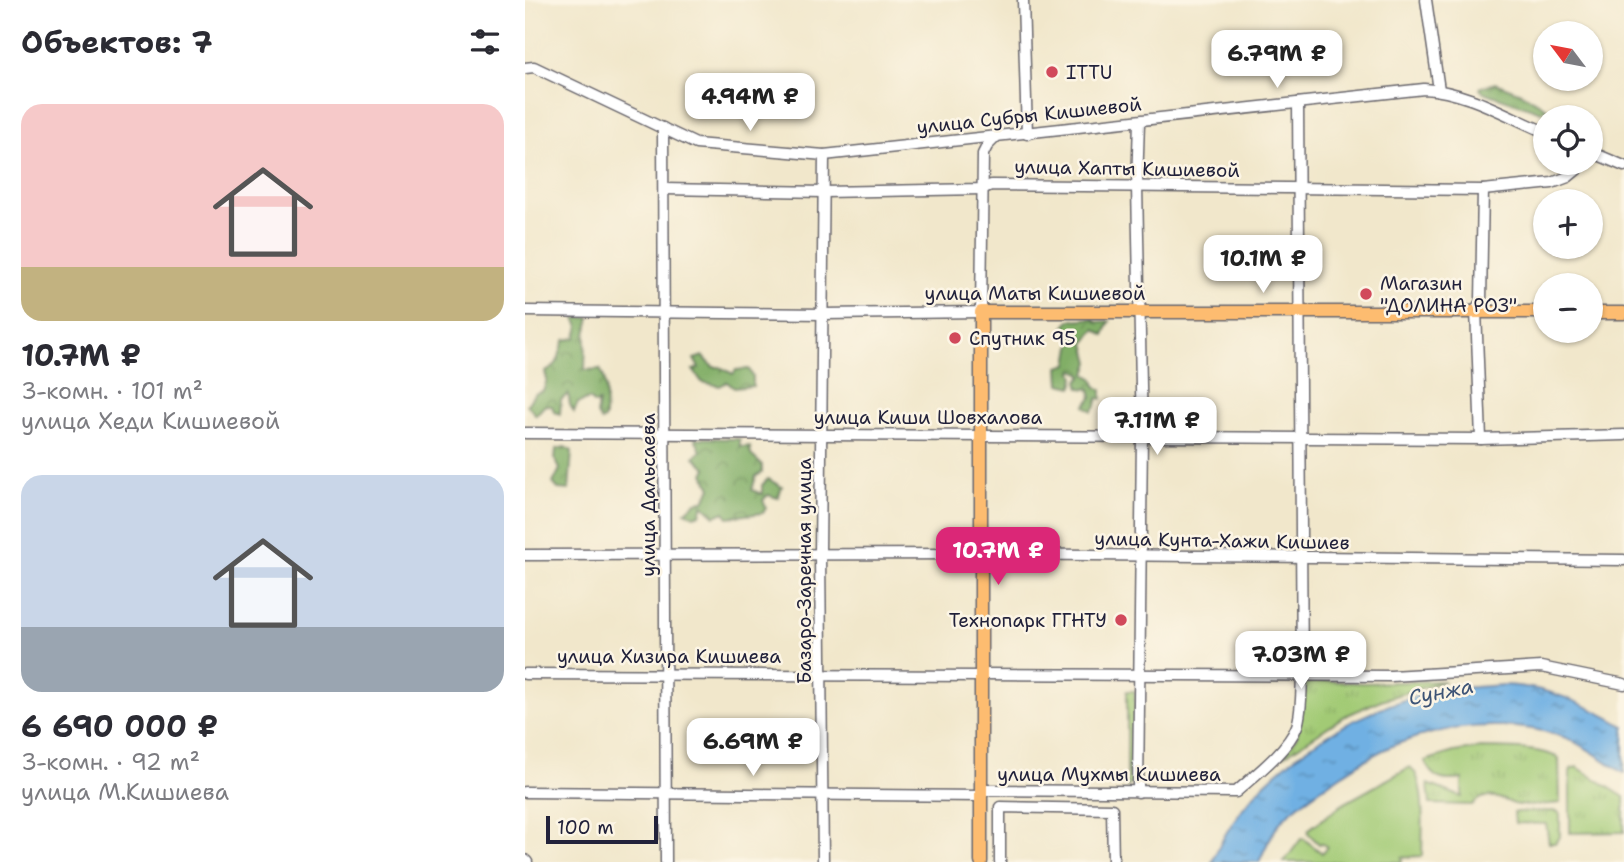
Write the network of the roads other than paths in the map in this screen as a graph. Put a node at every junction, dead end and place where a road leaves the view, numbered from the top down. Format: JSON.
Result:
{"nodes":[{"id":1,"x":1023,"y":0,"type":"edge"},
{"id":2,"x":1426,"y":0,"type":"edge"},
{"id":3,"x":525,"y":68,"type":"edge"},
{"id":4,"x":1439,"y":90,"type":"junction"},
{"id":5,"x":1298,"y":103,"type":"junction"},
{"id":6,"x":1139,"y":121,"type":"junction"},
{"id":7,"x":1533,"y":127,"type":"edge"},
{"id":8,"x":663,"y":128,"type":"junction"},
{"id":9,"x":1027,"y":134,"type":"junction"},
{"id":10,"x":996,"y":137,"type":"junction"},
{"id":11,"x":824,"y":155,"type":"junction"},
{"id":12,"x":1603,"y":159,"type":"edge"},
{"id":13,"x":1624,"y":166,"type":"edge"},
{"id":14,"x":1570,"y":175,"type":"edge"},
{"id":15,"x":1137,"y":187,"type":"junction"},
{"id":16,"x":1298,"y":187,"type":"junction"},
{"id":17,"x":664,"y":189,"type":"junction"},
{"id":18,"x":982,"y":190,"type":"junction"},
{"id":19,"x":1483,"y":190,"type":"junction"},
{"id":20,"x":824,"y":192,"type":"junction"},
{"id":21,"x":1476,"y":310,"type":"junction"},
{"id":22,"x":525,"y":311,"type":"edge"},
{"id":23,"x":981,"y":312,"type":"junction"},
{"id":24,"x":1139,"y":312,"type":"junction"},
{"id":25,"x":1300,"y":312,"type":"junction"},
{"id":26,"x":1533,"y":312,"type":"edge"},
{"id":27,"x":663,"y":313,"type":"junction"},
{"id":28,"x":1603,"y":313,"type":"edge"},
{"id":29,"x":1624,"y":313,"type":"edge"},
{"id":30,"x":824,"y":314,"type":"junction"},
{"id":31,"x":525,"y":433,"type":"edge"},
{"id":32,"x":666,"y":433,"type":"junction"},
{"id":33,"x":980,"y":434,"type":"junction"},
{"id":34,"x":822,"y":435,"type":"junction"},
{"id":35,"x":1624,"y":435,"type":"edge"},
{"id":36,"x":1142,"y":436,"type":"junction"},
{"id":37,"x":1301,"y":437,"type":"junction"},
{"id":38,"x":1481,"y":439,"type":"junction"},
{"id":39,"x":981,"y":554,"type":"junction"},
{"id":40,"x":525,"y":555,"type":"edge"},
{"id":41,"x":666,"y":555,"type":"junction"},
{"id":42,"x":820,"y":555,"type":"junction"},
{"id":43,"x":1140,"y":556,"type":"junction"},
{"id":44,"x":1300,"y":558,"type":"junction"},
{"id":45,"x":1624,"y":560,"type":"edge"},
{"id":46,"x":664,"y":673,"type":"junction"},
{"id":47,"x":822,"y":673,"type":"junction"},
{"id":48,"x":525,"y":674,"type":"edge"},
{"id":49,"x":980,"y":675,"type":"junction"},
{"id":50,"x":1139,"y":676,"type":"junction"},
{"id":51,"x":1302,"y":676,"type":"junction"},
{"id":52,"x":1624,"y":684,"type":"edge"},
{"id":53,"x":525,"y":792,"type":"edge"},
{"id":54,"x":1115,"y":792,"type":"junction"},
{"id":55,"x":1138,"y":792,"type":"junction"},
{"id":56,"x":666,"y":793,"type":"junction"},
{"id":57,"x":981,"y":793,"type":"junction"},
{"id":58,"x":822,"y":794,"type":"junction"},
{"id":59,"x":1112,"y":808,"type":"junction"},
{"id":60,"x":666,"y":862,"type":"edge"},
{"id":61,"x":823,"y":862,"type":"edge"},
{"id":62,"x":981,"y":862,"type":"edge"},
{"id":63,"x":1000,"y":862,"type":"edge"},
{"id":64,"x":1113,"y":862,"type":"edge"}],
"edges":[{"from":1,"to":9,"type":"street"},
{"from":2,"to":4,"type":"street"},
{"from":3,"to":8,"type":"street","name":"улица Субры Кишиевой"},
{"from":4,"to":5,"type":"street","name":"улица Субры Кишиевой"},
{"from":4,"to":7,"type":"street","name":"улица Субры Кишиевой"},
{"from":5,"to":6,"type":"street","name":"улица Субры Кишиевой"},
{"from":5,"to":16,"type":"street"},
{"from":6,"to":9,"type":"street","name":"улица Субры Кишиевой"},
{"from":6,"to":15,"type":"street"},
{"from":8,"to":11,"type":"street","name":"улица Субры Кишиевой"},
{"from":8,"to":17,"type":"street","name":"улица Дальсаева"},
{"from":9,"to":10,"type":"street","name":"улица Субры Кишиевой"},
{"from":10,"to":11,"type":"street","name":"улица Субры Кишиевой"},
{"from":10,"to":18,"type":"street"},
{"from":11,"to":20,"type":"street","name":"Базаро-Заречная улица"},
{"from":12,"to":13,"type":"street"},
{"from":14,"to":19,"type":"street","name":"улица Хапты Кишиевой"},
{"from":15,"to":16,"type":"street","name":"улица Хапты Кишиевой"},
{"from":15,"to":18,"type":"street","name":"улица Хапты Кишиевой"},
{"from":15,"to":24,"type":"street"},
{"from":16,"to":19,"type":"street","name":"улица Хапты Кишиевой"},
{"from":16,"to":25,"type":"street"},
{"from":17,"to":20,"type":"street","name":"улица Хапты Кишиевой"},
{"from":17,"to":27,"type":"street","name":"улица Дальсаева"},
{"from":18,"to":20,"type":"street","name":"улица Хапты Кишиевой"},
{"from":18,"to":23,"type":"street"},
{"from":19,"to":21,"type":"street"},
{"from":20,"to":30,"type":"street","name":"Базаро-Заречная улица"},
{"from":21,"to":25,"type":"main road","name":"улица Маты Кишиевой"},
{"from":21,"to":26,"type":"main road","name":"улица Маты Кишиевой"},
{"from":21,"to":38,"type":"street"},
{"from":22,"to":27,"type":"street","name":"улица Маты Кишиевой"},
{"from":23,"to":24,"type":"main road","name":"улица Маты Кишиевой"},
{"from":23,"to":30,"type":"street","name":"улица Маты Кишиевой"},
{"from":23,"to":33,"type":"main road"},
{"from":24,"to":25,"type":"main road","name":"улица Маты Кишиевой"},
{"from":24,"to":36,"type":"street"},
{"from":25,"to":37,"type":"street"},
{"from":27,"to":30,"type":"street","name":"улица Маты Кишиевой"},
{"from":27,"to":32,"type":"street","name":"улица Дальсаева"},
{"from":28,"to":29,"type":"main road"},
{"from":30,"to":34,"type":"street","name":"Базаро-Заречная улица"},
{"from":31,"to":32,"type":"street","name":"улица Киши Шовхалова"},
{"from":32,"to":34,"type":"street","name":"улица Киши Шовхалова"},
{"from":32,"to":41,"type":"street","name":"улица Дальсаева"},
{"from":33,"to":34,"type":"street","name":"улица Киши Шовхалова"},
{"from":33,"to":36,"type":"street","name":"улица Киши Шовхалова"},
{"from":33,"to":39,"type":"main road"},
{"from":34,"to":42,"type":"street","name":"Базаро-Заречная улица"},
{"from":35,"to":38,"type":"street","name":"улица Киши Шовхалова"},
{"from":36,"to":37,"type":"street","name":"улица Киши Шовхалова"},
{"from":36,"to":43,"type":"street"},
{"from":37,"to":38,"type":"street","name":"улица Киши Шовхалова"},
{"from":37,"to":44,"type":"street"},
{"from":39,"to":42,"type":"street","name":"улица Кунта-Хажи Кишиев"},
{"from":39,"to":43,"type":"street","name":"улица Кунта-Хажи Кишиев"},
{"from":39,"to":49,"type":"main road"},
{"from":40,"to":41,"type":"street","name":"улица Кунта-Хажи Кишиев"},
{"from":41,"to":42,"type":"street","name":"улица Кунта-Хажи Кишиев"},
{"from":41,"to":46,"type":"street","name":"улица Дальсаева"},
{"from":42,"to":47,"type":"street","name":"Базаро-Заречная улица"},
{"from":43,"to":44,"type":"street","name":"улица Кунта-Хажи Кишиев"},
{"from":43,"to":50,"type":"street"},
{"from":44,"to":45,"type":"street","name":"улица Кунта-Хажи Кишиев"},
{"from":44,"to":51,"type":"street"},
{"from":46,"to":47,"type":"street","name":"улица Хизира Кишиева"},
{"from":46,"to":48,"type":"street","name":"улица Хизира Кишиева"},
{"from":46,"to":56,"type":"street","name":"улица Дальсаева"},
{"from":47,"to":49,"type":"street","name":"улица Хизира Кишиева"},
{"from":47,"to":58,"type":"street","name":"Базаро-Заречная улица"},
{"from":49,"to":50,"type":"street","name":"улица Хизира Кишиева"},
{"from":49,"to":57,"type":"main road"},
{"from":50,"to":51,"type":"street","name":"улица Хизира Кишиева"},
{"from":50,"to":55,"type":"street"},
{"from":51,"to":52,"type":"street","name":"улица Хизира Кишиева"},
{"from":51,"to":55,"type":"street","name":"улица Мухмы Кишиева"},
{"from":53,"to":56,"type":"street","name":"улица Мухмы Кишиева"},
{"from":54,"to":55,"type":"street","name":"улица Мухмы Кишиева"},
{"from":54,"to":57,"type":"street","name":"улица Мухмы Кишиева"},
{"from":54,"to":59,"type":"street"},
{"from":56,"to":58,"type":"street","name":"улица Мухмы Кишиева"},
{"from":56,"to":60,"type":"street","name":"улица Дальсаева"},
{"from":57,"to":58,"type":"street","name":"улица Мухмы Кишиева"},
{"from":57,"to":62,"type":"main road"},
{"from":58,"to":61,"type":"street","name":"Базаро-Заречная улица"},
{"from":59,"to":63,"type":"street"},
{"from":59,"to":64,"type":"street"}]}
